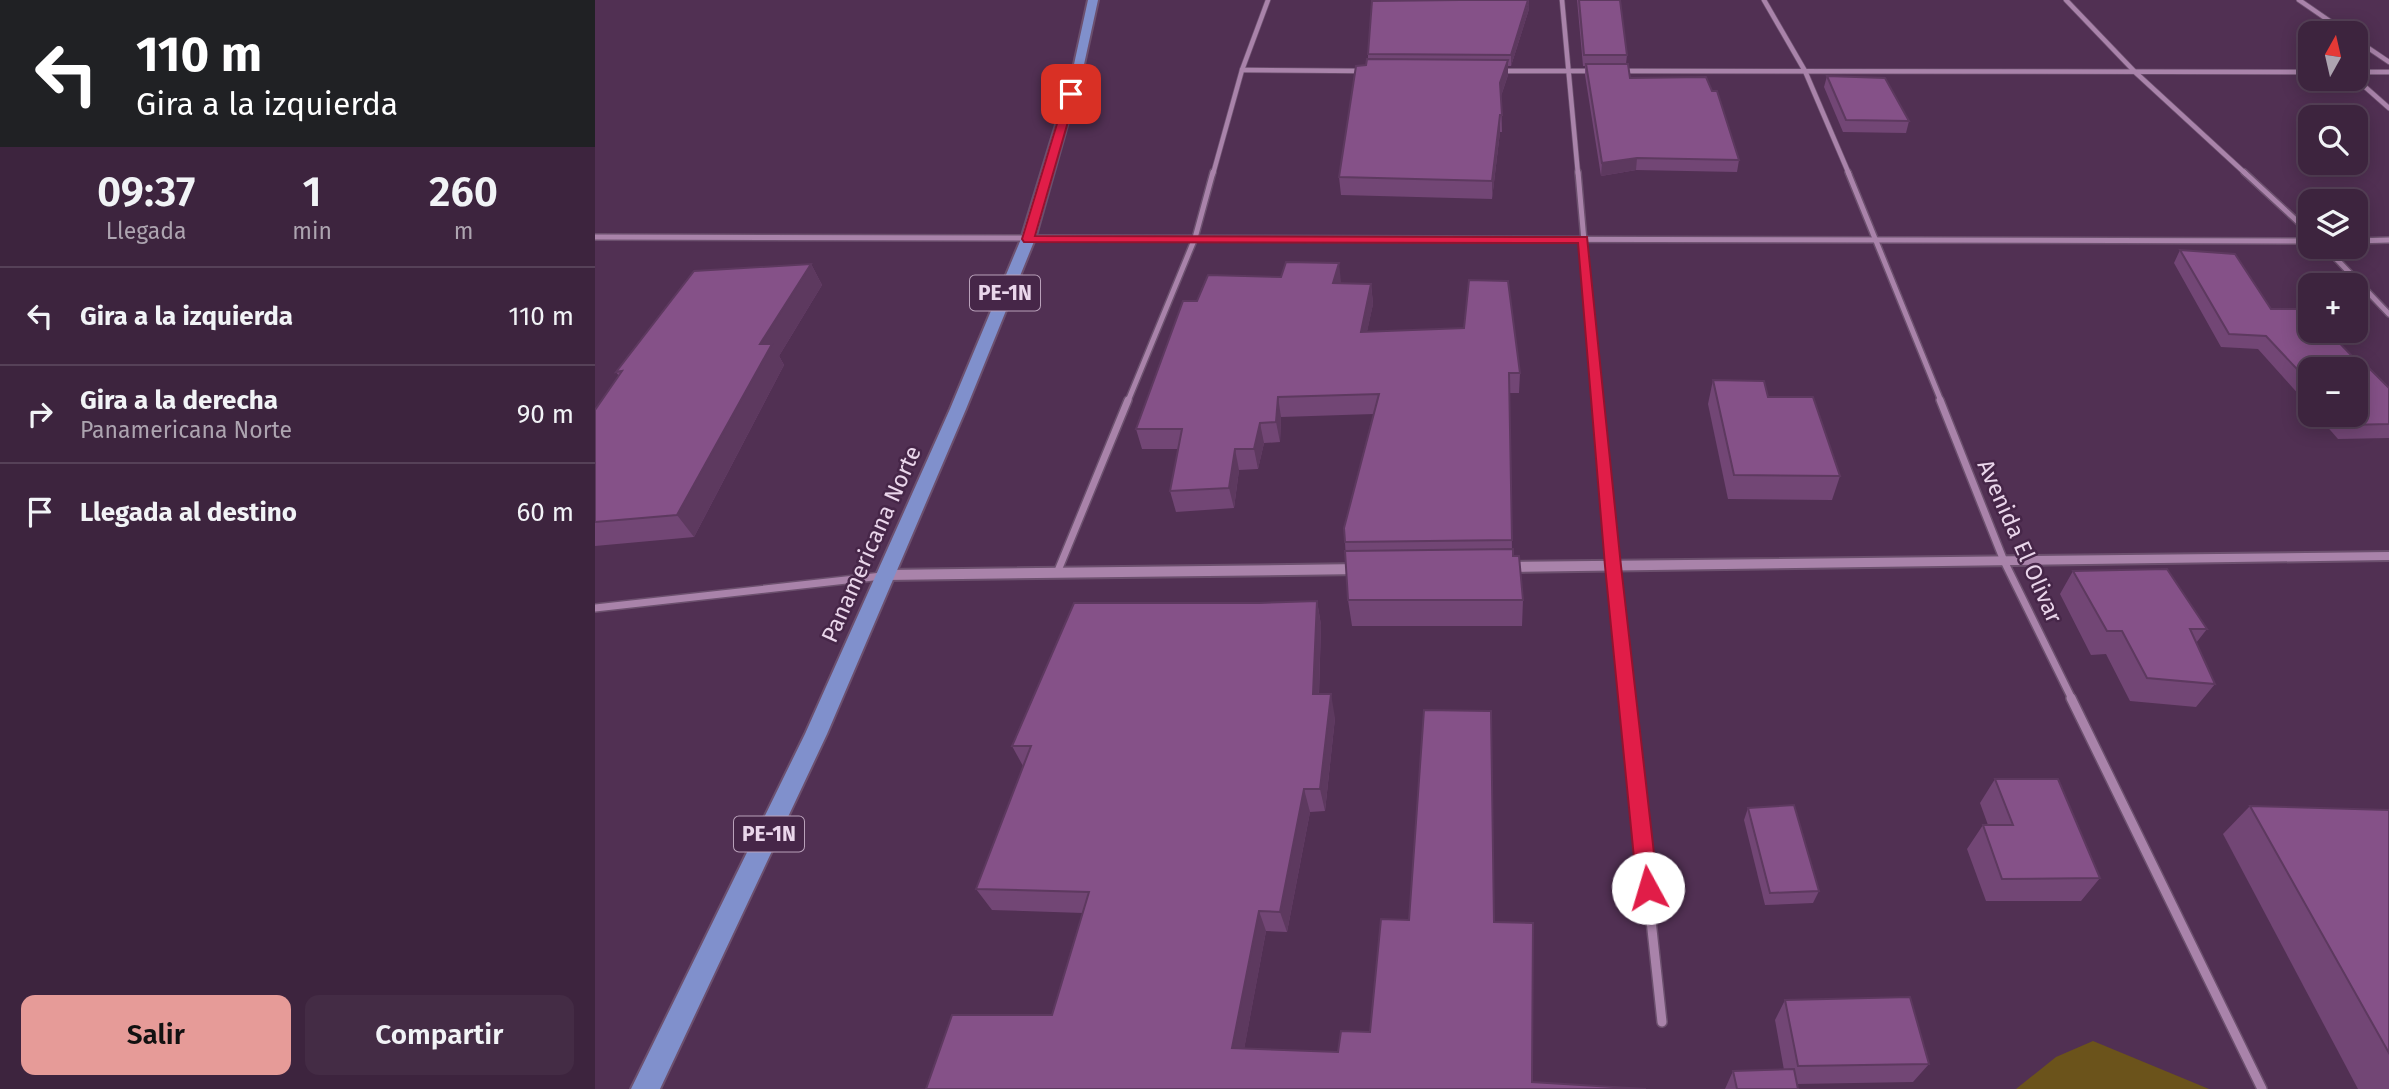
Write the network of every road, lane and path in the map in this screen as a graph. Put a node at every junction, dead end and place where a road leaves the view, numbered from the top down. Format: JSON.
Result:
{"nodes":[{"id":1,"x":1093,"y":0,"type":"edge"},
{"id":2,"x":1268,"y":0,"type":"edge"},
{"id":3,"x":1562,"y":0,"type":"edge"},
{"id":4,"x":1764,"y":0,"type":"edge"},
{"id":5,"x":2066,"y":0,"type":"edge"},
{"id":6,"x":2299,"y":0,"type":"edge"},
{"id":7,"x":2330,"y":21,"type":"edge"},
{"id":8,"x":2368,"y":48,"type":"edge"},
{"id":9,"x":2389,"y":62,"type":"edge"},
{"id":10,"x":1242,"y":70,"type":"junction"},
{"id":11,"x":1365,"y":71,"type":"edge"},
{"id":12,"x":1488,"y":71,"type":"edge"},
{"id":13,"x":1570,"y":71,"type":"junction"},
{"id":14,"x":1598,"y":71,"type":"edge"},
{"id":15,"x":1612,"y":71,"type":"edge"},
{"id":16,"x":1805,"y":71,"type":"junction"},
{"id":17,"x":2135,"y":72,"type":"junction"},
{"id":18,"x":2298,"y":72,"type":"edge"},
{"id":19,"x":2368,"y":72,"type":"edge"},
{"id":20,"x":2389,"y":72,"type":"edge"},
{"id":21,"x":2368,"y":89,"type":"edge"},
{"id":22,"x":2389,"y":108,"type":"edge"},
{"id":23,"x":2298,"y":222,"type":"edge"},
{"id":24,"x":595,"y":237,"type":"edge"},
{"id":25,"x":1028,"y":239,"type":"junction"},
{"id":26,"x":1195,"y":239,"type":"junction"},
{"id":27,"x":1583,"y":240,"type":"junction"},
{"id":28,"x":2389,"y":240,"type":"edge"},
{"id":29,"x":1877,"y":241,"type":"junction"},
{"id":30,"x":2298,"y":241,"type":"edge"},
{"id":31,"x":2368,"y":241,"type":"edge"},
{"id":32,"x":2336,"y":259,"type":"edge"},
{"id":33,"x":2389,"y":314,"type":"edge"},
{"id":34,"x":2389,"y":556,"type":"edge"},
{"id":35,"x":2004,"y":561,"type":"junction"},
{"id":36,"x":1613,"y":566,"type":"junction"},
{"id":37,"x":1488,"y":568,"type":"edge"},
{"id":38,"x":1377,"y":569,"type":"edge"},
{"id":39,"x":1057,"y":573,"type":"junction"},
{"id":40,"x":886,"y":575,"type":"junction"},
{"id":41,"x":595,"y":608,"type":"edge"},
{"id":42,"x":1663,"y":1022,"type":"dead end"},
{"id":43,"x":645,"y":1089,"type":"edge"},
{"id":44,"x":2262,"y":1089,"type":"edge"}],
"edges":[{"from":1,"to":25,"type":"highway","name":"Panamericana Norte","number":"PE-1N"},
{"from":2,"to":10,"type":"street"},
{"from":3,"to":13,"type":"street"},
{"from":4,"to":16,"type":"street","name":"Avenida El Olivar"},
{"from":5,"to":17,"type":"street"},
{"from":6,"to":7,"type":"street"},
{"from":8,"to":9,"type":"street"},
{"from":10,"to":11,"type":"street"},
{"from":10,"to":26,"type":"street"},
{"from":12,"to":13,"type":"street"},
{"from":13,"to":14,"type":"street"},
{"from":13,"to":27,"type":"street"},
{"from":15,"to":16,"type":"street"},
{"from":16,"to":17,"type":"street"},
{"from":16,"to":29,"type":"street","name":"Avenida El Olivar"},
{"from":17,"to":18,"type":"street"},
{"from":17,"to":23,"type":"street"},
{"from":19,"to":20,"type":"street"},
{"from":21,"to":22,"type":"street"},
{"from":24,"to":25,"type":"street"},
{"from":25,"to":26,"type":"street"},
{"from":25,"to":40,"type":"highway","name":"Panamericana Norte","number":"PE-1N"},
{"from":26,"to":27,"type":"street"},
{"from":26,"to":39,"type":"street"},
{"from":27,"to":29,"type":"street"},
{"from":27,"to":36,"type":"street"},
{"from":28,"to":31,"type":"street"},
{"from":29,"to":30,"type":"street"},
{"from":29,"to":35,"type":"street","name":"Avenida El Olivar"},
{"from":32,"to":33,"type":"street"},
{"from":34,"to":35,"type":"street"},
{"from":35,"to":36,"type":"street"},
{"from":35,"to":44,"type":"street","name":"Avenida El Olivar"},
{"from":36,"to":37,"type":"street"},
{"from":36,"to":42,"type":"street"},
{"from":38,"to":39,"type":"street"},
{"from":39,"to":40,"type":"street"},
{"from":40,"to":41,"type":"street"},
{"from":40,"to":43,"type":"highway","name":"Panamericana Norte","number":"PE-1N"}]}
